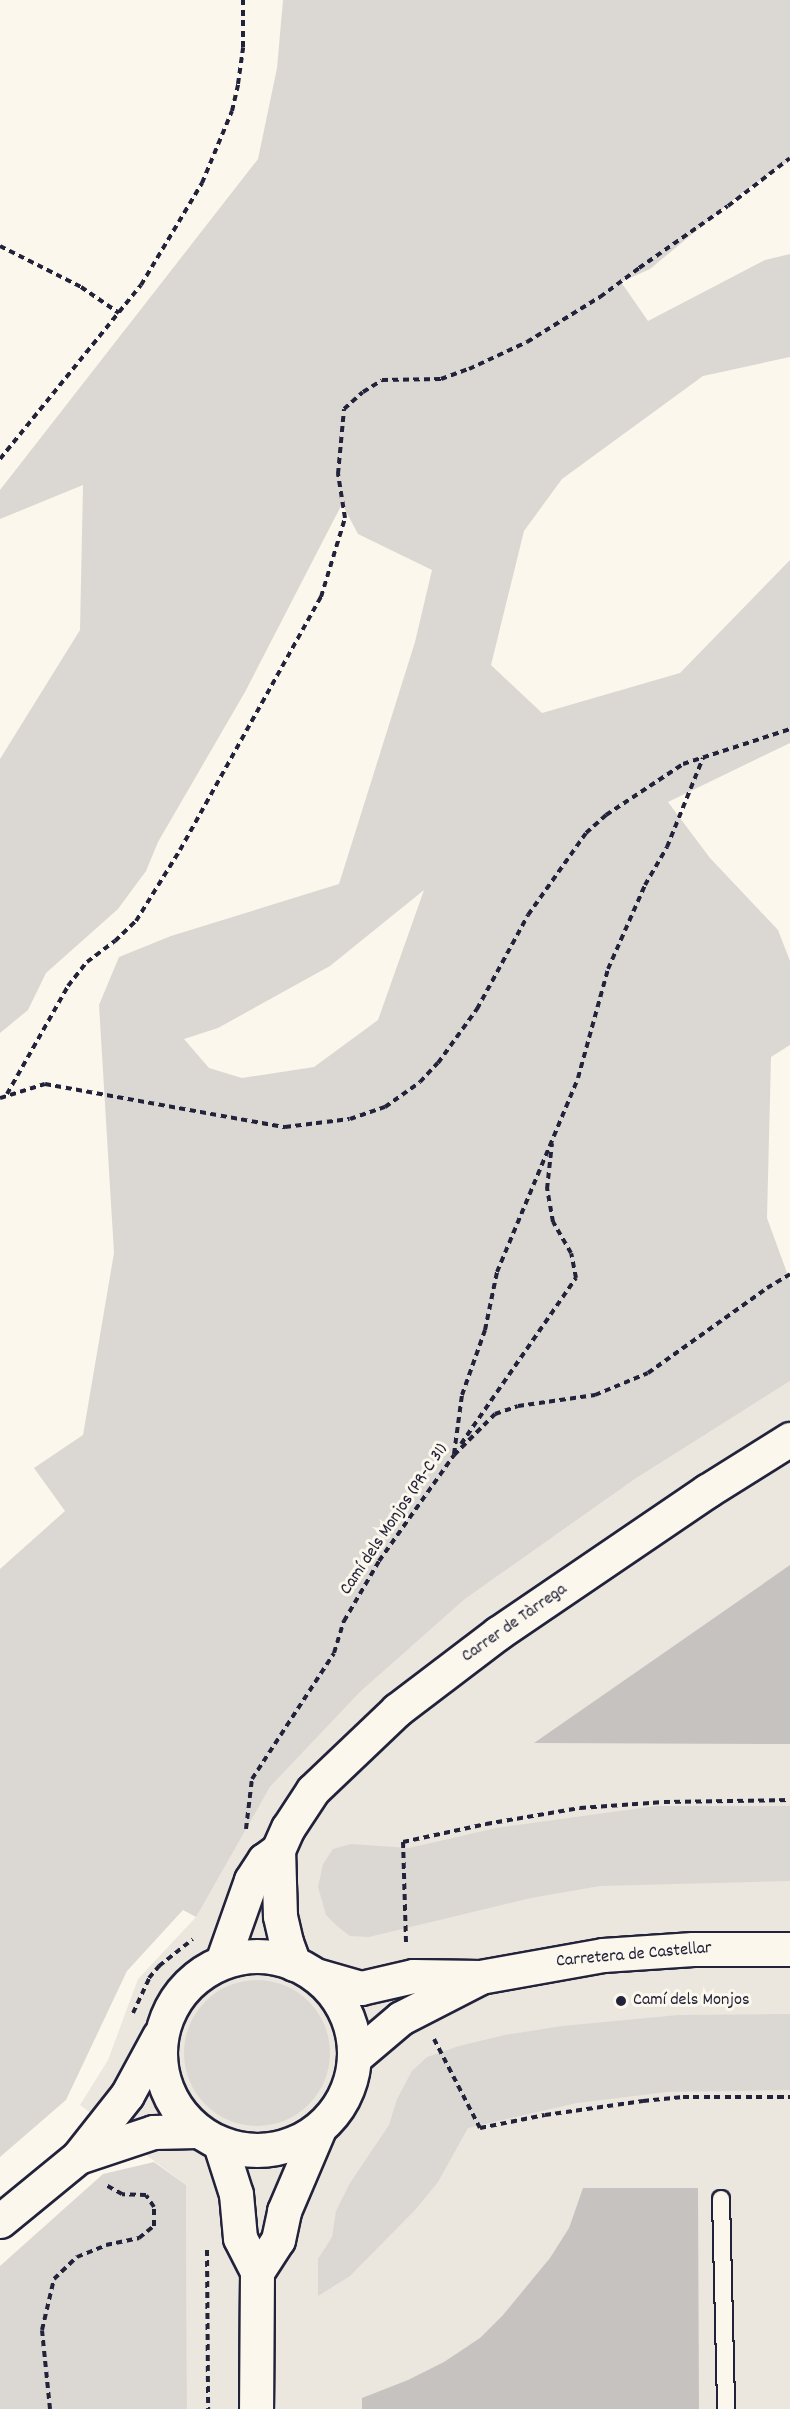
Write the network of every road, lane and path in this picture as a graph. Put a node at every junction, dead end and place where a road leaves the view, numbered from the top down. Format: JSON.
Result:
{"nodes":[{"id":1,"x":243,"y":0,"type":"edge"},
{"id":2,"x":790,"y":158,"type":"edge"},
{"id":3,"x":0,"y":246,"type":"edge"},
{"id":4,"x":119,"y":313,"type":"junction"},
{"id":5,"x":0,"y":459,"type":"edge"},
{"id":6,"x":790,"y":729,"type":"edge"},
{"id":7,"x":703,"y":758,"type":"junction"},
{"id":8,"x":7,"y":1094,"type":"junction"},
{"id":9,"x":0,"y":1098,"type":"edge"},
{"id":10,"x":553,"y":1137,"type":"junction"},
{"id":11,"x":790,"y":1274,"type":"edge"},
{"id":12,"x":790,"y":1439,"type":"edge"},
{"id":13,"x":454,"y":1455,"type":"junction"},
{"id":14,"x":790,"y":1800,"type":"edge"},
{"id":15,"x":244,"y":1836,"type":"dead end"},
{"id":16,"x":278,"y":1850,"type":"junction"},
{"id":17,"x":790,"y":1948,"type":"edge"},
{"id":18,"x":408,"y":1952,"type":"dead end"},
{"id":19,"x":222,"y":1962,"type":"junction"},
{"id":20,"x":305,"y":1970,"type":"junction"},
{"id":21,"x":480,"y":1977,"type":"junction"},
{"id":22,"x":161,"y":2031,"type":"junction"},
{"id":23,"x":433,"y":2037,"type":"dead end"},
{"id":24,"x":355,"y":2057,"type":"junction"},
{"id":25,"x":790,"y":2097,"type":"edge"},
{"id":26,"x":319,"y":2129,"type":"junction"},
{"id":27,"x":209,"y":2137,"type":"junction"},
{"id":28,"x":88,"y":2169,"type":"junction"},
{"id":29,"x":721,"y":2199,"type":"dead end"},
{"id":30,"x":0,"y":2221,"type":"edge"},
{"id":31,"x":207,"y":2245,"type":"dead end"},
{"id":32,"x":257,"y":2272,"type":"junction"},
{"id":33,"x":50,"y":2409,"type":"edge"},
{"id":34,"x":208,"y":2409,"type":"edge"},
{"id":35,"x":256,"y":2409,"type":"edge"},
{"id":36,"x":726,"y":2409,"type":"edge"}],
"edges":[{"from":1,"to":4,"type":"path"},
{"from":2,"to":8,"type":"path"},
{"from":3,"to":4,"type":"path"},
{"from":4,"to":5,"type":"path"},
{"from":6,"to":7,"type":"path"},
{"from":7,"to":8,"type":"path"},
{"from":7,"to":10,"type":"path"},
{"from":8,"to":9,"type":"path"},
{"from":10,"to":13,"type":"path"},
{"from":10,"to":13,"type":"path"},
{"from":11,"to":13,"type":"path","name":"Camí dels Monjos (PR-C 31)"},
{"from":12,"to":16,"type":"street","name":"Carrer de Tàrrega"},
{"from":13,"to":15,"type":"path","name":"Camí dels Monjos (PR-C 31)"},
{"from":14,"to":18,"type":"path"},
{"from":16,"to":19,"type":"street","name":"Carrer de Tàrrega"},
{"from":16,"to":20,"type":"street","name":"Carrer de Tàrrega"},
{"from":17,"to":21,"type":"street","name":"Carretera de Castellar"},
{"from":19,"to":20,"type":"street"},
{"from":19,"to":22,"type":"street"},
{"from":20,"to":21,"type":"street","name":"Carretera de Castellar"},
{"from":20,"to":24,"type":"street"},
{"from":21,"to":24,"type":"street","name":"Carretera de Castellar"},
{"from":22,"to":27,"type":"street"},
{"from":22,"to":28,"type":"street"},
{"from":23,"to":25,"type":"path"},
{"from":24,"to":26,"type":"street"},
{"from":26,"to":27,"type":"street"},
{"from":26,"to":32,"type":"street"},
{"from":27,"to":28,"type":"street"},
{"from":27,"to":32,"type":"street"},
{"from":28,"to":30,"type":"street"},
{"from":28,"to":33,"type":"path"},
{"from":29,"to":36,"type":"lane"},
{"from":31,"to":34,"type":"path"},
{"from":32,"to":35,"type":"street"}]}
